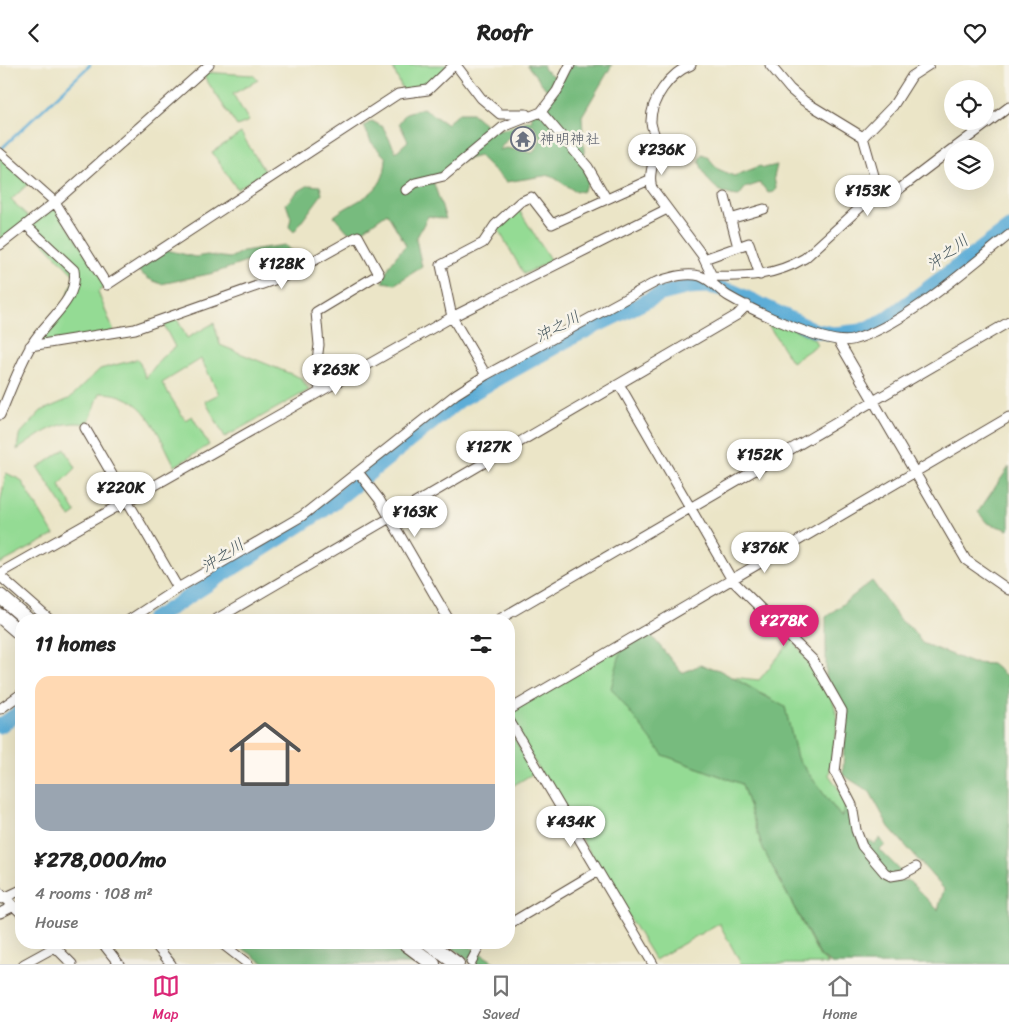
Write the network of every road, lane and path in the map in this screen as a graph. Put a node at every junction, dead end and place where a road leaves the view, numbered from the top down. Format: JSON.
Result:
{"nodes":[{"id":1,"x":209,"y":65,"type":"edge"},
{"id":2,"x":455,"y":65,"type":"edge"},
{"id":3,"x":570,"y":65,"type":"edge"},
{"id":4,"x":691,"y":65,"type":"edge"},
{"id":5,"x":770,"y":65,"type":"edge"},
{"id":6,"x":930,"y":65,"type":"edge"},
{"id":7,"x":1009,"y":107,"type":"edge"},
{"id":8,"x":537,"y":113,"type":"junction"},
{"id":9,"x":863,"y":137,"type":"junction"},
{"id":10,"x":965,"y":140,"type":"edge"},
{"id":11,"x":0,"y":153,"type":"edge"},
{"id":12,"x":944,"y":156,"type":"edge"},
{"id":13,"x":650,"y":180,"type":"junction"},
{"id":14,"x":406,"y":190,"type":"dead end"},
{"id":15,"x":876,"y":193,"type":"junction"},
{"id":16,"x":724,"y":197,"type":"dead end"},
{"id":17,"x":606,"y":198,"type":"junction"},
{"id":18,"x":55,"y":202,"type":"junction"},
{"id":19,"x":667,"y":209,"type":"junction"},
{"id":20,"x":764,"y":209,"type":"dead end"},
{"id":21,"x":730,"y":219,"type":"junction"},
{"id":22,"x":26,"y":225,"type":"junction"},
{"id":23,"x":1009,"y":235,"type":"edge"},
{"id":24,"x":0,"y":245,"type":"edge"},
{"id":25,"x":738,"y":247,"type":"junction"},
{"id":26,"x":704,"y":259,"type":"junction"},
{"id":27,"x":760,"y":275,"type":"junction"},
{"id":28,"x":710,"y":278,"type":"junction"},
{"id":29,"x":748,"y":305,"type":"junction"},
{"id":30,"x":452,"y":317,"type":"junction"},
{"id":31,"x":1009,"y":323,"type":"edge"},
{"id":32,"x":838,"y":342,"type":"junction"},
{"id":33,"x":30,"y":346,"type":"junction"},
{"id":34,"x":486,"y":375,"type":"junction"},
{"id":35,"x":619,"y":384,"type":"junction"},
{"id":36,"x":321,"y":391,"type":"junction"},
{"id":37,"x":872,"y":403,"type":"junction"},
{"id":38,"x":0,"y":415,"type":"edge"},
{"id":39,"x":1009,"y":417,"type":"edge"},
{"id":40,"x":85,"y":428,"type":"dead end"},
{"id":41,"x":358,"y":472,"type":"junction"},
{"id":42,"x":914,"y":473,"type":"junction"},
{"id":43,"x":128,"y":501,"type":"junction"},
{"id":44,"x":690,"y":508,"type":"junction"},
{"id":45,"x":389,"y":517,"type":"junction"},
{"id":46,"x":0,"y":575,"type":"edge"},
{"id":47,"x":732,"y":580,"type":"junction"},
{"id":48,"x":178,"y":588,"type":"junction"},
{"id":49,"x":1009,"y":590,"type":"edge"},
{"id":50,"x":0,"y":596,"type":"edge"},
{"id":51,"x":21,"y":614,"type":"edge"},
{"id":52,"x":43,"y":614,"type":"edge"},
{"id":53,"x":138,"y":614,"type":"edge"},
{"id":54,"x":225,"y":614,"type":"edge"},
{"id":55,"x":446,"y":614,"type":"edge"},
{"id":56,"x":508,"y":614,"type":"edge"},
{"id":57,"x":0,"y":616,"type":"edge"},
{"id":58,"x":15,"y":629,"type":"edge"},
{"id":59,"x":15,"y":698,"type":"edge"},
{"id":60,"x":515,"y":707,"type":"edge"},
{"id":61,"x":0,"y":709,"type":"edge"},
{"id":62,"x":515,"y":730,"type":"edge"},
{"id":63,"x":916,"y":867,"type":"dead end"},
{"id":64,"x":598,"y":871,"type":"junction"},
{"id":65,"x":15,"y":892,"type":"edge"},
{"id":66,"x":2,"y":897,"type":"edge"},
{"id":67,"x":14,"y":906,"type":"joint"},
{"id":68,"x":0,"y":913,"type":"edge"},
{"id":69,"x":515,"y":920,"type":"edge"},
{"id":70,"x":47,"y":949,"type":"edge"},
{"id":71,"x":57,"y":949,"type":"edge"},
{"id":72,"x":107,"y":949,"type":"edge"},
{"id":73,"x":159,"y":949,"type":"edge"},
{"id":74,"x":229,"y":949,"type":"edge"},
{"id":75,"x":413,"y":949,"type":"edge"},
{"id":76,"x":440,"y":949,"type":"edge"},
{"id":77,"x":474,"y":949,"type":"edge"},
{"id":78,"x":464,"y":963,"type":"edge"},
{"id":79,"x":24,"y":964,"type":"edge"},
{"id":80,"x":72,"y":964,"type":"edge"},
{"id":81,"x":119,"y":964,"type":"edge"},
{"id":82,"x":171,"y":964,"type":"edge"},
{"id":83,"x":248,"y":964,"type":"edge"},
{"id":84,"x":433,"y":964,"type":"edge"},
{"id":85,"x":653,"y":964,"type":"edge"}],
"edges":[{"from":1,"to":18,"type":"street"},
{"from":2,"to":8,"type":"street"},
{"from":2,"to":18,"type":"street"},
{"from":3,"to":8,"type":"street"},
{"from":4,"to":13,"type":"street"},
{"from":5,"to":9,"type":"street"},
{"from":6,"to":9,"type":"street"},
{"from":7,"to":10,"type":"street"},
{"from":8,"to":14,"type":"street"},
{"from":8,"to":17,"type":"street"},
{"from":9,"to":15,"type":"street"},
{"from":11,"to":18,"type":"street"},
{"from":12,"to":15,"type":"street"},
{"from":13,"to":17,"type":"street"},
{"from":13,"to":19,"type":"street"},
{"from":15,"to":27,"type":"street"},
{"from":16,"to":21,"type":"street"},
{"from":17,"to":30,"type":"street"},
{"from":18,"to":22,"type":"street"},
{"from":19,"to":26,"type":"street"},
{"from":19,"to":30,"type":"street"},
{"from":20,"to":21,"type":"street"},
{"from":21,"to":25,"type":"street"},
{"from":22,"to":24,"type":"street"},
{"from":22,"to":33,"type":"street"},
{"from":23,"to":32,"type":"street"},
{"from":25,"to":26,"type":"street"},
{"from":25,"to":27,"type":"street"},
{"from":26,"to":28,"type":"street"},
{"from":27,"to":28,"type":"street"},
{"from":28,"to":29,"type":"street"},
{"from":28,"to":34,"type":"street"},
{"from":29,"to":32,"type":"street"},
{"from":29,"to":35,"type":"street"},
{"from":30,"to":34,"type":"street"},
{"from":30,"to":36,"type":"street"},
{"from":31,"to":37,"type":"street"},
{"from":32,"to":37,"type":"street"},
{"from":33,"to":36,"type":"street"},
{"from":33,"to":38,"type":"street"},
{"from":34,"to":41,"type":"street"},
{"from":35,"to":44,"type":"street"},
{"from":35,"to":45,"type":"street"},
{"from":36,"to":43,"type":"street"},
{"from":37,"to":42,"type":"street"},
{"from":37,"to":44,"type":"street"},
{"from":39,"to":42,"type":"street"},
{"from":40,"to":43,"type":"street"},
{"from":41,"to":45,"type":"street"},
{"from":41,"to":48,"type":"street"},
{"from":42,"to":47,"type":"street"},
{"from":42,"to":49,"type":"street"},
{"from":43,"to":46,"type":"street"},
{"from":43,"to":48,"type":"street"},
{"from":44,"to":47,"type":"street"},
{"from":44,"to":56,"type":"street"},
{"from":45,"to":54,"type":"street"},
{"from":45,"to":55,"type":"street"},
{"from":46,"to":52,"type":"street"},
{"from":47,"to":60,"type":"street"},
{"from":47,"to":63,"type":"street"},
{"from":48,"to":53,"type":"street"},
{"from":50,"to":51,"type":"highway"},
{"from":57,"to":58,"type":"highway"},
{"from":59,"to":61,"type":"street"},
{"from":62,"to":64,"type":"street"},
{"from":64,"to":69,"type":"street"},
{"from":64,"to":85,"type":"street"},
{"from":65,"to":66,"type":"street"},
{"from":66,"to":67,"type":"street"},
{"from":67,"to":68,"type":"street"},
{"from":70,"to":79,"type":"street"},
{"from":71,"to":80,"type":"street"},
{"from":72,"to":81,"type":"street"},
{"from":73,"to":82,"type":"street"},
{"from":74,"to":83,"type":"street"},
{"from":75,"to":84,"type":"highway"},
{"from":76,"to":78,"type":"highway"},
{"from":77,"to":78,"type":"street"}]}
